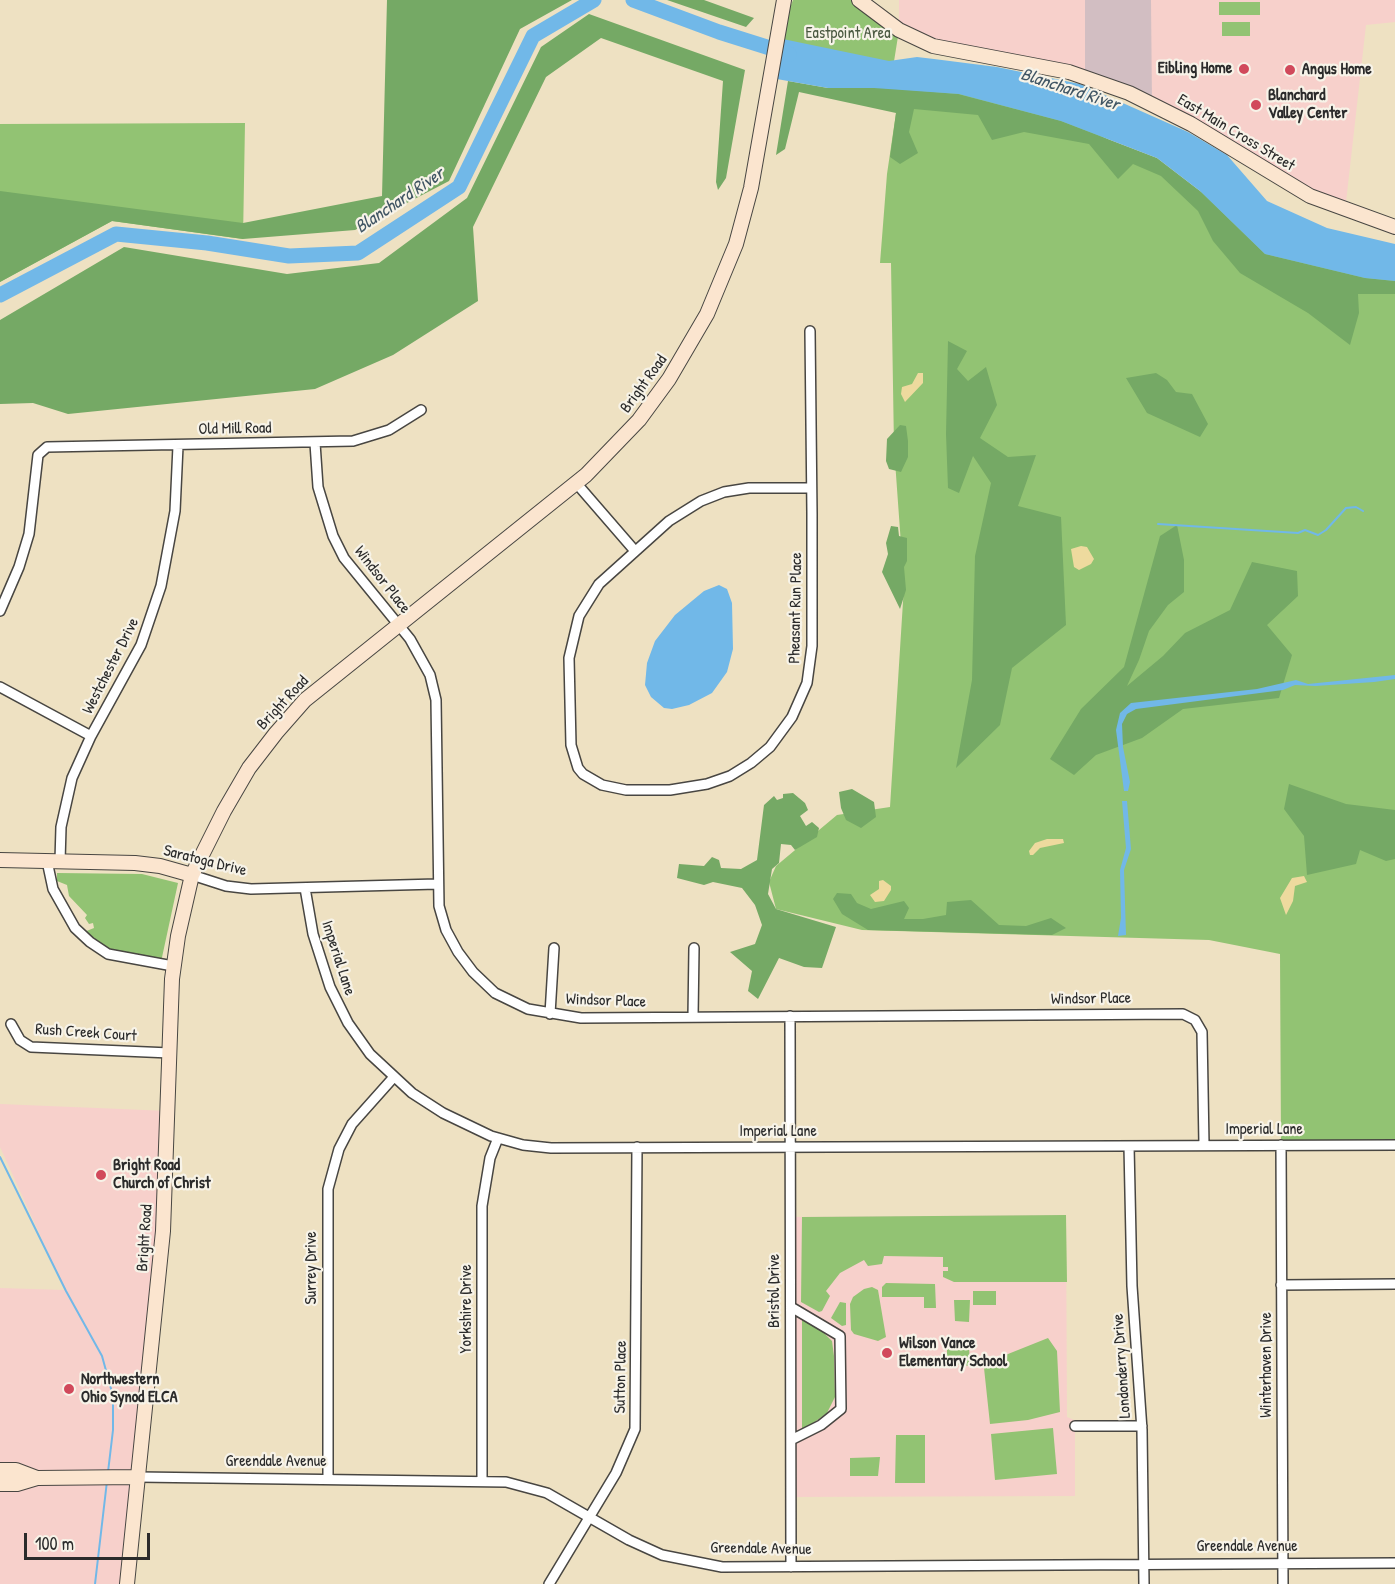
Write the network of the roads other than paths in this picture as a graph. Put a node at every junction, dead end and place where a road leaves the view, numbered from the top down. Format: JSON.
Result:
{"nodes":[{"id":1,"x":784,"y":0,"type":"edge"},
{"id":2,"x":860,"y":0,"type":"edge"},
{"id":3,"x":1395,"y":227,"type":"edge"},
{"id":4,"x":810,"y":331,"type":"dead end"},
{"id":5,"x":421,"y":410,"type":"dead end"},
{"id":6,"x":315,"y":443,"type":"junction"},
{"id":7,"x":178,"y":446,"type":"junction"},
{"id":8,"x":577,"y":484,"type":"junction"},
{"id":9,"x":812,"y":488,"type":"junction"},
{"id":10,"x":635,"y":551,"type":"junction"},
{"id":11,"x":0,"y":610,"type":"edge"},
{"id":12,"x":398,"y":625,"type":"junction"},
{"id":13,"x":0,"y":687,"type":"edge"},
{"id":14,"x":91,"y":736,"type":"junction"},
{"id":15,"x":0,"y":860,"type":"edge"},
{"id":16,"x":54,"y":861,"type":"junction"},
{"id":17,"x":192,"y":876,"type":"junction"},
{"id":18,"x":437,"y":884,"type":"junction"},
{"id":19,"x":305,"y":888,"type":"junction"},
{"id":20,"x":554,"y":948,"type":"dead end"},
{"id":21,"x":694,"y":948,"type":"dead end"},
{"id":22,"x":173,"y":966,"type":"junction"},
{"id":23,"x":549,"y":1014,"type":"junction"},
{"id":24,"x":790,"y":1016,"type":"junction"},
{"id":25,"x":693,"y":1017,"type":"junction"},
{"id":26,"x":11,"y":1024,"type":"dead end"},
{"id":27,"x":170,"y":1053,"type":"junction"},
{"id":28,"x":393,"y":1077,"type":"junction"},
{"id":29,"x":498,"y":1138,"type":"junction"},
{"id":30,"x":1204,"y":1145,"type":"junction"},
{"id":31,"x":1281,"y":1145,"type":"junction"},
{"id":32,"x":1395,"y":1145,"type":"edge"},
{"id":33,"x":1129,"y":1146,"type":"junction"},
{"id":34,"x":790,"y":1147,"type":"junction"},
{"id":35,"x":637,"y":1148,"type":"junction"},
{"id":36,"x":1395,"y":1284,"type":"edge"},
{"id":37,"x":1281,"y":1285,"type":"junction"},
{"id":38,"x":791,"y":1307,"type":"junction"},
{"id":39,"x":1075,"y":1426,"type":"dead end"},
{"id":40,"x":1142,"y":1426,"type":"junction"},
{"id":41,"x":791,"y":1440,"type":"junction"},
{"id":42,"x":0,"y":1470,"type":"edge"},
{"id":43,"x":138,"y":1477,"type":"junction"},
{"id":44,"x":38,"y":1478,"type":"junction"},
{"id":45,"x":328,"y":1479,"type":"junction"},
{"id":46,"x":482,"y":1481,"type":"junction"},
{"id":47,"x":0,"y":1484,"type":"edge"},
{"id":48,"x":589,"y":1517,"type":"junction"},
{"id":49,"x":1144,"y":1563,"type":"junction"},
{"id":50,"x":1282,"y":1563,"type":"junction"},
{"id":51,"x":1395,"y":1563,"type":"edge"},
{"id":52,"x":791,"y":1567,"type":"junction"},
{"id":53,"x":127,"y":1584,"type":"edge"},
{"id":54,"x":549,"y":1584,"type":"edge"},
{"id":55,"x":1144,"y":1584,"type":"edge"},
{"id":56,"x":1282,"y":1584,"type":"edge"}],
"edges":[{"from":1,"to":8,"type":"main road","name":"Bright Road"},
{"from":2,"to":3,"type":"main road","name":"East Main Cross Street"},
{"from":4,"to":9,"type":"street","name":"Pheasant Run Place"},
{"from":5,"to":6,"type":"street","name":"Old Mill Road"},
{"from":6,"to":7,"type":"street","name":"Old Mill Road"},
{"from":6,"to":12,"type":"street","name":"Windsor Place"},
{"from":7,"to":11,"type":"street","name":"Old Mill Road"},
{"from":7,"to":14,"type":"street","name":"Westchester Drive"},
{"from":8,"to":10,"type":"street"},
{"from":8,"to":12,"type":"main road","name":"Bright Road"},
{"from":9,"to":10,"type":"street","name":"Pheasant Run Place"},
{"from":9,"to":10,"type":"street","name":"Pheasant Run Place"},
{"from":12,"to":17,"type":"main road","name":"Bright Road"},
{"from":12,"to":18,"type":"street","name":"Windsor Place"},
{"from":13,"to":14,"type":"street"},
{"from":14,"to":16,"type":"street","name":"Westchester Drive"},
{"from":15,"to":16,"type":"main road","name":"Saratoga Drive"},
{"from":16,"to":17,"type":"main road","name":"Saratoga Drive"},
{"from":16,"to":22,"type":"street","name":"Westchester Drive"},
{"from":17,"to":19,"type":"street","name":"Saratoga Drive"},
{"from":17,"to":22,"type":"main road","name":"Bright Road"},
{"from":18,"to":19,"type":"street","name":"Saratoga Drive"},
{"from":18,"to":23,"type":"street","name":"Windsor Place"},
{"from":19,"to":28,"type":"street","name":"Imperial Lane"},
{"from":20,"to":23,"type":"street"},
{"from":21,"to":25,"type":"street"},
{"from":22,"to":27,"type":"main road","name":"Bright Road"},
{"from":23,"to":25,"type":"street","name":"Windsor Place"},
{"from":24,"to":25,"type":"street","name":"Windsor Place"},
{"from":24,"to":30,"type":"street","name":"Windsor Place"},
{"from":24,"to":34,"type":"street","name":"Bristol Drive"},
{"from":26,"to":27,"type":"street","name":"Rush Creek Court"},
{"from":27,"to":43,"type":"main road","name":"Bright Road"},
{"from":28,"to":29,"type":"street","name":"Imperial Lane"},
{"from":28,"to":45,"type":"street","name":"Surrey Drive"},
{"from":29,"to":35,"type":"street","name":"Imperial Lane"},
{"from":29,"to":46,"type":"street","name":"Yorkshire Drive"},
{"from":30,"to":31,"type":"street","name":"Imperial Lane"},
{"from":30,"to":33,"type":"street","name":"Imperial Lane"},
{"from":31,"to":32,"type":"street","name":"Imperial Lane"},
{"from":31,"to":37,"type":"street","name":"Winterhaven Drive"},
{"from":33,"to":34,"type":"street","name":"Imperial Lane"},
{"from":33,"to":40,"type":"street","name":"Londonderry Drive"},
{"from":34,"to":35,"type":"street","name":"Imperial Lane"},
{"from":34,"to":38,"type":"street","name":"Bristol Drive"},
{"from":35,"to":48,"type":"street","name":"Sutton Place"},
{"from":36,"to":37,"type":"street"},
{"from":37,"to":50,"type":"street","name":"Winterhaven Drive"},
{"from":38,"to":41,"type":"street","name":"Bristol Drive"},
{"from":38,"to":41,"type":"street"},
{"from":39,"to":40,"type":"street"},
{"from":40,"to":49,"type":"street","name":"Londonderry Drive"},
{"from":41,"to":52,"type":"street","name":"Bristol Drive"},
{"from":42,"to":44,"type":"main road","name":"Greendale Avenue"},
{"from":43,"to":44,"type":"main road","name":"Greendale Avenue"},
{"from":43,"to":45,"type":"street","name":"Greendale Avenue"},
{"from":43,"to":53,"type":"main road","name":"Bright Road"},
{"from":44,"to":47,"type":"main road","name":"Greendale Avenue"},
{"from":45,"to":46,"type":"street","name":"Greendale Avenue"},
{"from":46,"to":48,"type":"street","name":"Greendale Avenue"},
{"from":48,"to":52,"type":"street","name":"Greendale Avenue"},
{"from":48,"to":54,"type":"street","name":"Sutton Place"},
{"from":49,"to":50,"type":"street","name":"Greendale Avenue"},
{"from":49,"to":52,"type":"street","name":"Greendale Avenue"},
{"from":49,"to":55,"type":"street","name":"Londonderry Drive"},
{"from":50,"to":51,"type":"street","name":"Greendale Avenue"},
{"from":50,"to":56,"type":"street","name":"Winterhaven Drive"}]}
